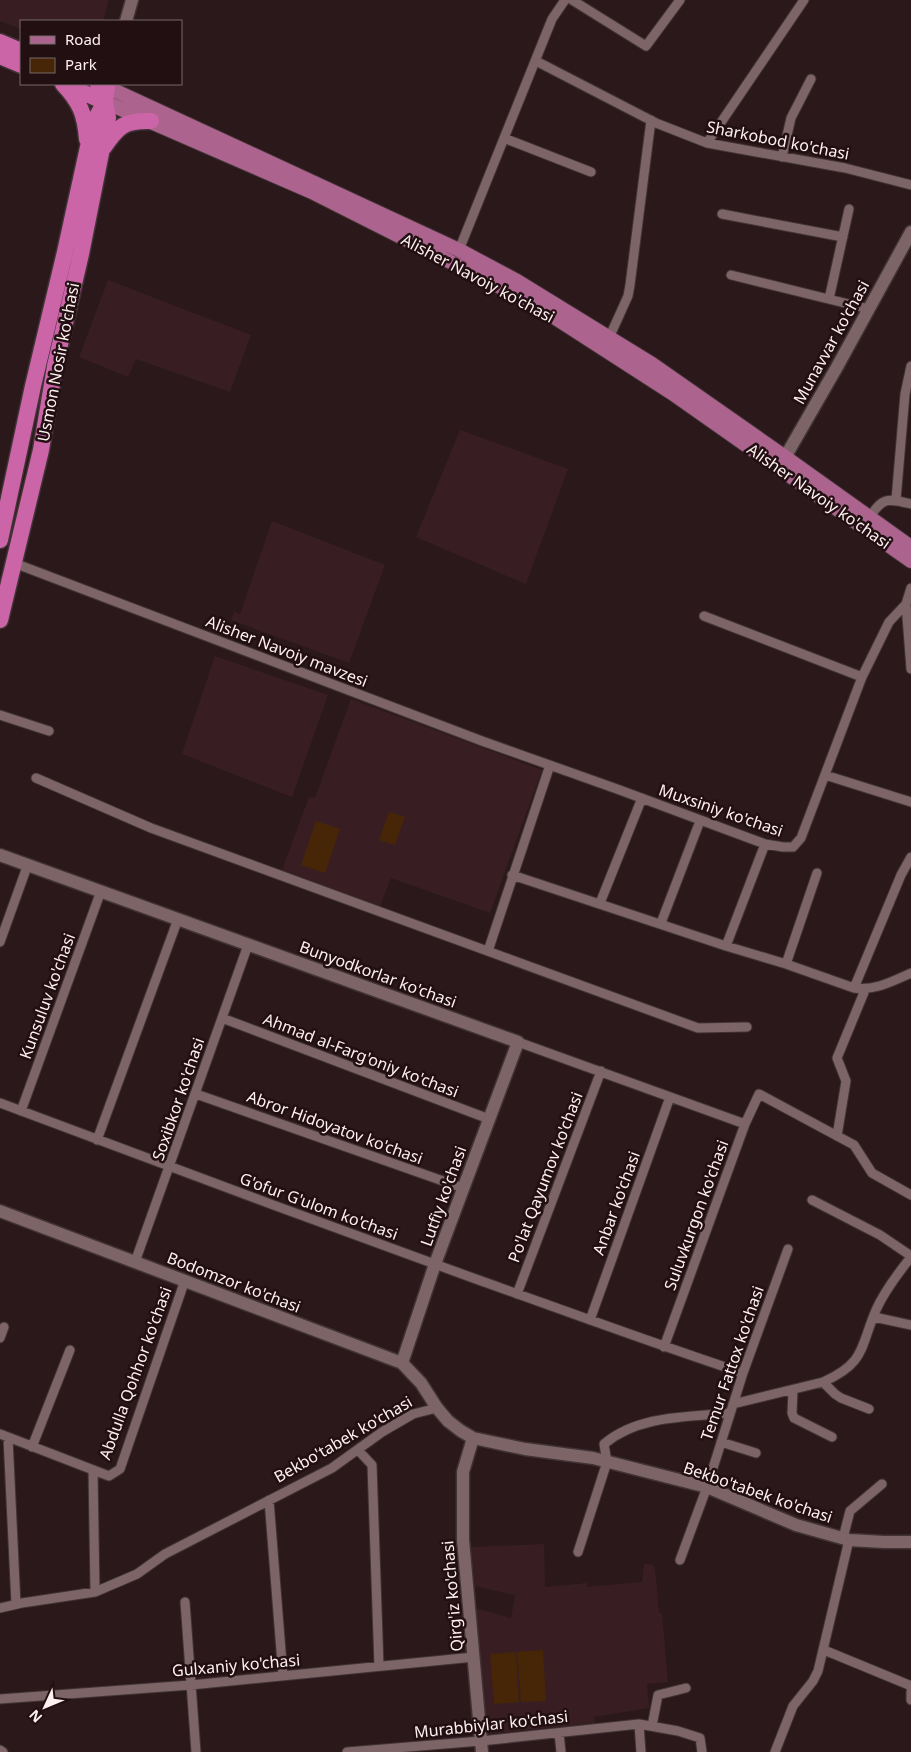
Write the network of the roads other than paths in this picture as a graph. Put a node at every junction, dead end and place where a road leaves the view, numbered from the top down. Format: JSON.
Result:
{"nodes":[{"id":1,"x":132,"y":0,"type":"edge"},
{"id":2,"x":565,"y":0,"type":"edge"},
{"id":3,"x":572,"y":0,"type":"edge"},
{"id":4,"x":680,"y":0,"type":"edge"},
{"id":5,"x":804,"y":0,"type":"edge"},
{"id":6,"x":126,"y":20,"type":"edge"},
{"id":7,"x":0,"y":42,"type":"edge"},
{"id":8,"x":20,"y":51,"type":"edge"},
{"id":9,"x":0,"y":56,"type":"edge"},
{"id":10,"x":536,"y":61,"type":"junction"},
{"id":11,"x":20,"y":65,"type":"edge"},
{"id":12,"x":811,"y":79,"type":"dead end"},
{"id":13,"x":64,"y":85,"type":"edge"},
{"id":14,"x":71,"y":85,"type":"edge"},
{"id":15,"x":105,"y":89,"type":"edge"},
{"id":16,"x":650,"y":120,"type":"junction"},
{"id":17,"x":151,"y":121,"type":"junction"},
{"id":18,"x":504,"y":138,"type":"junction"},
{"id":19,"x":707,"y":143,"type":"junction"},
{"id":20,"x":94,"y":150,"type":"junction"},
{"id":21,"x":782,"y":157,"type":"junction"},
{"id":22,"x":591,"y":172,"type":"dead end"},
{"id":23,"x":911,"y":185,"type":"edge"},
{"id":24,"x":849,"y":209,"type":"dead end"},
{"id":25,"x":722,"y":214,"type":"dead end"},
{"id":26,"x":911,"y":232,"type":"edge"},
{"id":27,"x":843,"y":236,"type":"junction"},
{"id":28,"x":459,"y":250,"type":"junction"},
{"id":29,"x":731,"y":275,"type":"dead end"},
{"id":30,"x":829,"y":299,"type":"junction"},
{"id":31,"x":869,"y":309,"type":"junction"},
{"id":32,"x":609,"y":338,"type":"junction"},
{"id":33,"x":911,"y":366,"type":"edge"},
{"id":34,"x":782,"y":462,"type":"junction"},
{"id":35,"x":896,"y":500,"type":"junction"},
{"id":36,"x":911,"y":504,"type":"edge"},
{"id":37,"x":869,"y":518,"type":"junction"},
{"id":38,"x":0,"y":540,"type":"edge"},
{"id":39,"x":911,"y":547,"type":"edge"},
{"id":40,"x":911,"y":561,"type":"edge"},
{"id":41,"x":14,"y":563,"type":"junction"},
{"id":42,"x":911,"y":588,"type":"edge"},
{"id":43,"x":906,"y":604,"type":"junction"},
{"id":44,"x":704,"y":616,"type":"dead end"},
{"id":45,"x":0,"y":620,"type":"edge"},
{"id":46,"x":911,"y":669,"type":"edge"},
{"id":47,"x":862,"y":677,"type":"junction"},
{"id":48,"x":0,"y":715,"type":"edge"},
{"id":49,"x":49,"y":731,"type":"dead end"},
{"id":50,"x":550,"y":765,"type":"junction"},
{"id":51,"x":825,"y":774,"type":"junction"},
{"id":52,"x":36,"y":778,"type":"dead end"},
{"id":53,"x":642,"y":798,"type":"junction"},
{"id":54,"x":911,"y":802,"type":"edge"},
{"id":55,"x":700,"y":821,"type":"junction"},
{"id":56,"x":765,"y":844,"type":"junction"},
{"id":57,"x":0,"y":855,"type":"edge"},
{"id":58,"x":911,"y":857,"type":"edge"},
{"id":59,"x":28,"y":864,"type":"junction"},
{"id":60,"x":818,"y":873,"type":"dead end"},
{"id":61,"x":512,"y":875,"type":"junction"},
{"id":62,"x":101,"y":891,"type":"junction"},
{"id":63,"x":600,"y":903,"type":"junction"},
{"id":64,"x":178,"y":919,"type":"junction"},
{"id":65,"x":661,"y":923,"type":"junction"},
{"id":66,"x":0,"y":942,"type":"edge"},
{"id":67,"x":248,"y":945,"type":"junction"},
{"id":68,"x":726,"y":946,"type":"junction"},
{"id":69,"x":488,"y":951,"type":"junction"},
{"id":70,"x":786,"y":964,"type":"junction"},
{"id":71,"x":911,"y":973,"type":"edge"},
{"id":72,"x":854,"y":988,"type":"junction"},
{"id":73,"x":865,"y":990,"type":"junction"},
{"id":74,"x":222,"y":1018,"type":"junction"},
{"id":75,"x":747,"y":1027,"type":"dead end"},
{"id":76,"x":518,"y":1042,"type":"junction"},
{"id":77,"x":600,"y":1072,"type":"junction"},
{"id":78,"x":196,"y":1094,"type":"junction"},
{"id":79,"x":670,"y":1097,"type":"junction"},
{"id":80,"x":0,"y":1103,"type":"edge"},
{"id":81,"x":21,"y":1111,"type":"junction"},
{"id":82,"x":489,"y":1119,"type":"junction"},
{"id":83,"x":745,"y":1124,"type":"junction"},
{"id":84,"x":837,"y":1136,"type":"junction"},
{"id":85,"x":97,"y":1140,"type":"junction"},
{"id":86,"x":170,"y":1167,"type":"junction"},
{"id":87,"x":463,"y":1188,"type":"junction"},
{"id":88,"x":911,"y":1194,"type":"edge"},
{"id":89,"x":812,"y":1200,"type":"dead end"},
{"id":90,"x":0,"y":1211,"type":"edge"},
{"id":91,"x":788,"y":1249,"type":"dead end"},
{"id":92,"x":911,"y":1257,"type":"edge"},
{"id":93,"x":135,"y":1262,"type":"junction"},
{"id":94,"x":435,"y":1264,"type":"junction"},
{"id":95,"x":185,"y":1280,"type":"junction"},
{"id":96,"x":517,"y":1294,"type":"junction"},
{"id":97,"x":874,"y":1317,"type":"junction"},
{"id":98,"x":590,"y":1320,"type":"junction"},
{"id":99,"x":911,"y":1325,"type":"edge"},
{"id":100,"x":4,"y":1326,"type":"dead end"},
{"id":101,"x":0,"y":1338,"type":"edge"},
{"id":102,"x":664,"y":1347,"type":"junction"},
{"id":103,"x":70,"y":1350,"type":"dead end"},
{"id":104,"x":402,"y":1363,"type":"junction"},
{"id":105,"x":743,"y":1373,"type":"junction"},
{"id":106,"x":823,"y":1382,"type":"junction"},
{"id":107,"x":793,"y":1390,"type":"junction"},
{"id":108,"x":437,"y":1408,"type":"junction"},
{"id":109,"x":732,"y":1409,"type":"junction"},
{"id":110,"x":869,"y":1409,"type":"dead end"},
{"id":111,"x":4,"y":1436,"type":"edge"},
{"id":112,"x":832,"y":1437,"type":"dead end"},
{"id":113,"x":473,"y":1438,"type":"junction"},
{"id":114,"x":721,"y":1442,"type":"junction"},
{"id":115,"x":32,"y":1447,"type":"junction"},
{"id":116,"x":358,"y":1450,"type":"junction"},
{"id":117,"x":756,"y":1453,"type":"dead end"},
{"id":118,"x":607,"y":1462,"type":"junction"},
{"id":119,"x":93,"y":1470,"type":"junction"},
{"id":120,"x":882,"y":1484,"type":"dead end"},
{"id":121,"x":707,"y":1487,"type":"junction"},
{"id":122,"x":269,"y":1500,"type":"junction"},
{"id":123,"x":846,"y":1539,"type":"junction"},
{"id":124,"x":911,"y":1542,"type":"edge"},
{"id":125,"x":578,"y":1552,"type":"dead end"},
{"id":126,"x":680,"y":1560,"type":"dead end"},
{"id":127,"x":95,"y":1592,"type":"junction"},
{"id":128,"x":185,"y":1602,"type":"dead end"},
{"id":129,"x":16,"y":1604,"type":"junction"},
{"id":130,"x":0,"y":1608,"type":"edge"},
{"id":131,"x":824,"y":1650,"type":"junction"},
{"id":132,"x":474,"y":1657,"type":"junction"},
{"id":133,"x":379,"y":1666,"type":"junction"},
{"id":134,"x":284,"y":1676,"type":"junction"},
{"id":135,"x":191,"y":1685,"type":"junction"},
{"id":136,"x":686,"y":1688,"type":"dead end"},
{"id":137,"x":911,"y":1688,"type":"edge"},
{"id":138,"x":911,"y":1692,"type":"edge"},
{"id":139,"x":0,"y":1700,"type":"edge"},
{"id":140,"x":911,"y":1700,"type":"edge"},
{"id":141,"x":638,"y":1724,"type":"junction"},
{"id":142,"x":652,"y":1726,"type":"junction"},
{"id":143,"x":559,"y":1733,"type":"junction"},
{"id":144,"x":481,"y":1747,"type":"edge"},
{"id":145,"x":196,"y":1752,"type":"edge"},
{"id":146,"x":347,"y":1752,"type":"edge"},
{"id":147,"x":561,"y":1752,"type":"edge"},
{"id":148,"x":641,"y":1752,"type":"edge"},
{"id":149,"x":702,"y":1752,"type":"edge"},
{"id":150,"x":775,"y":1752,"type":"edge"}],
"edges":[{"from":1,"to":6,"type":"main road"},
{"from":2,"to":10,"type":"street"},
{"from":3,"to":4,"type":"street"},
{"from":5,"to":19,"type":"street"},
{"from":7,"to":8,"type":"highway"},
{"from":9,"to":11,"type":"highway"},
{"from":10,"to":16,"type":"street","name":"Sharkobod ko'chasi"},
{"from":10,"to":18,"type":"street"},
{"from":12,"to":21,"type":"street"},
{"from":13,"to":20,"type":"highway"},
{"from":14,"to":15,"type":"highway","name":"Alisher Navoiy ko'chasi"},
{"from":15,"to":17,"type":"main road","name":"Alisher Navoiy ko'chasi"},
{"from":15,"to":20,"type":"highway","name":"Usmon Nosir ko'chasi"},
{"from":15,"to":28,"type":"main road","name":"Alisher Navoiy ko'chasi"},
{"from":16,"to":19,"type":"street","name":"Sharkobod ko'chasi"},
{"from":16,"to":32,"type":"street"},
{"from":17,"to":20,"type":"highway"},
{"from":17,"to":34,"type":"main road","name":"Alisher Navoiy ko'chasi"},
{"from":18,"to":22,"type":"street"},
{"from":18,"to":28,"type":"street"},
{"from":19,"to":21,"type":"street","name":"Sharkobod ko'chasi"},
{"from":20,"to":38,"type":"highway","name":"Usmon Nosir ko'chasi"},
{"from":20,"to":41,"type":"highway","name":"Usmon Nosir ko'chasi"},
{"from":21,"to":23,"type":"street","name":"Sharkobod ko'chasi"},
{"from":24,"to":27,"type":"street"},
{"from":25,"to":27,"type":"street"},
{"from":26,"to":31,"type":"main road","name":"Munavvar ko'chasi"},
{"from":27,"to":30,"type":"street"},
{"from":28,"to":32,"type":"main road","name":"Alisher Navoiy ko'chasi"},
{"from":29,"to":30,"type":"street"},
{"from":30,"to":31,"type":"street"},
{"from":31,"to":34,"type":"main road","name":"Munavvar ko'chasi"},
{"from":32,"to":34,"type":"main road","name":"Alisher Navoiy ko'chasi"},
{"from":33,"to":35,"type":"street"},
{"from":34,"to":37,"type":"main road","name":"Alisher Navoiy ko'chasi"},
{"from":34,"to":40,"type":"main road","name":"Alisher Navoiy ko'chasi"},
{"from":35,"to":36,"type":"street"},
{"from":35,"to":37,"type":"street"},
{"from":37,"to":39,"type":"main road","name":"Alisher Navoiy ko'chasi"},
{"from":41,"to":45,"type":"highway","name":"Usmon Nosir ko'chasi"},
{"from":41,"to":50,"type":"street","name":"Alisher Navoiy mavzesi"},
{"from":42,"to":43,"type":"street"},
{"from":43,"to":46,"type":"street"},
{"from":43,"to":47,"type":"street","name":"Muxsiniy ko'chasi"},
{"from":44,"to":47,"type":"street"},
{"from":47,"to":51,"type":"street","name":"Muxsiniy ko'chasi"},
{"from":48,"to":49,"type":"street"},
{"from":50,"to":53,"type":"street","name":"Muxsiniy ko'chasi"},
{"from":50,"to":61,"type":"street"},
{"from":51,"to":54,"type":"street"},
{"from":51,"to":56,"type":"street","name":"Muxsiniy ko'chasi"},
{"from":52,"to":69,"type":"street"},
{"from":53,"to":55,"type":"street","name":"Muxsiniy ko'chasi"},
{"from":53,"to":63,"type":"street"},
{"from":55,"to":56,"type":"street","name":"Muxsiniy ko'chasi"},
{"from":55,"to":65,"type":"street"},
{"from":56,"to":68,"type":"street"},
{"from":57,"to":59,"type":"main road","name":"Bunyodkorlar ko'chasi"},
{"from":58,"to":72,"type":"street"},
{"from":59,"to":62,"type":"main road","name":"Bunyodkorlar ko'chasi"},
{"from":59,"to":66,"type":"street"},
{"from":60,"to":70,"type":"street"},
{"from":61,"to":63,"type":"street"},
{"from":61,"to":69,"type":"street"},
{"from":62,"to":64,"type":"main road","name":"Bunyodkorlar ko'chasi"},
{"from":62,"to":81,"type":"street","name":"Kunsuluv ko'chasi"},
{"from":63,"to":65,"type":"street"},
{"from":64,"to":67,"type":"main road","name":"Bunyodkorlar ko'chasi"},
{"from":64,"to":85,"type":"street"},
{"from":65,"to":68,"type":"street"},
{"from":67,"to":74,"type":"street","name":"Soxibkor ko'chasi"},
{"from":67,"to":76,"type":"main road","name":"Bunyodkorlar ko'chasi"},
{"from":68,"to":70,"type":"street"},
{"from":69,"to":75,"type":"street"},
{"from":70,"to":72,"type":"street"},
{"from":71,"to":73,"type":"street"},
{"from":72,"to":73,"type":"street"},
{"from":73,"to":84,"type":"street"},
{"from":74,"to":78,"type":"street","name":"Soxibkor ko'chasi"},
{"from":74,"to":82,"type":"street","name":"Ahmad al-Farg'oniy ko'chasi"},
{"from":76,"to":77,"type":"street","name":"Bunyodkorlar ko'chasi"},
{"from":76,"to":82,"type":"main road","name":"Lutfiy ko'chasi"},
{"from":77,"to":79,"type":"street","name":"Bunyodkorlar ko'chasi"},
{"from":77,"to":96,"type":"street","name":"Po'lat Qayumov ko'chasi"},
{"from":78,"to":86,"type":"street","name":"Soxibkor ko'chasi"},
{"from":78,"to":87,"type":"street","name":"Abror Hidoyatov ko'chasi"},
{"from":79,"to":83,"type":"street","name":"Bunyodkorlar ko'chasi"},
{"from":79,"to":98,"type":"street","name":"Anbar ko'chasi"},
{"from":80,"to":81,"type":"street","name":"G'ofur G'ulom ko'chasi"},
{"from":81,"to":85,"type":"street","name":"G'ofur G'ulom ko'chasi"},
{"from":82,"to":87,"type":"main road","name":"Lutfiy ko'chasi"},
{"from":83,"to":84,"type":"street","name":"Suluvkurgon ko'chasi"},
{"from":83,"to":102,"type":"street","name":"Suluvkurgon ko'chasi"},
{"from":84,"to":88,"type":"street"},
{"from":85,"to":86,"type":"street","name":"G'ofur G'ulom ko'chasi"},
{"from":86,"to":93,"type":"street","name":"Soxibkor ko'chasi"},
{"from":86,"to":94,"type":"street","name":"G'ofur G'ulom ko'chasi"},
{"from":87,"to":94,"type":"main road","name":"Lutfiy ko'chasi"},
{"from":89,"to":92,"type":"street"},
{"from":90,"to":93,"type":"main road","name":"Bodomzor ko'chasi"},
{"from":91,"to":105,"type":"street","name":"Temur Fattox ko'chasi"},
{"from":92,"to":97,"type":"street"},
{"from":93,"to":95,"type":"main road","name":"Bodomzor ko'chasi"},
{"from":94,"to":96,"type":"street","name":"G'ofur G'ulom ko'chasi"},
{"from":94,"to":104,"type":"main road","name":"Lutfiy ko'chasi"},
{"from":95,"to":104,"type":"main road","name":"Bodomzor ko'chasi"},
{"from":95,"to":119,"type":"street","name":"Abdulla Qohhor ko'chasi"},
{"from":96,"to":98,"type":"street","name":"G'ofur G'ulom ko'chasi"},
{"from":97,"to":99,"type":"street"},
{"from":97,"to":106,"type":"street"},
{"from":98,"to":102,"type":"street","name":"G'ofur G'ulom ko'chasi"},
{"from":100,"to":101,"type":"street"},
{"from":102,"to":105,"type":"street","name":"G'ofur G'ulom ko'chasi"},
{"from":103,"to":115,"type":"street"},
{"from":104,"to":108,"type":"main road","name":"Bodomzor ko'chasi"},
{"from":105,"to":109,"type":"street","name":"Temur Fattox ko'chasi"},
{"from":106,"to":107,"type":"street"},
{"from":106,"to":110,"type":"street"},
{"from":107,"to":109,"type":"street"},
{"from":107,"to":112,"type":"street"},
{"from":108,"to":113,"type":"main road","name":"Bekbo'tabek ko'chasi"},
{"from":108,"to":116,"type":"street","name":"Bekbo'tabek ko'chasi"},
{"from":109,"to":114,"type":"street","name":"Temur Fattox ko'chasi"},
{"from":109,"to":118,"type":"street"},
{"from":111,"to":115,"type":"street","name":"Abdulla Qohhor ko'chasi"},
{"from":111,"to":129,"type":"street"},
{"from":113,"to":118,"type":"main road","name":"Bekbo'tabek ko'chasi"},
{"from":113,"to":132,"type":"main road","name":"Qirg'iz ko'chasi"},
{"from":114,"to":117,"type":"street"},
{"from":114,"to":121,"type":"street","name":"Temur Fattox ko'chasi"},
{"from":115,"to":119,"type":"street","name":"Abdulla Qohhor ko'chasi"},
{"from":116,"to":122,"type":"street","name":"Bekbo'tabek ko'chasi"},
{"from":116,"to":133,"type":"street"},
{"from":118,"to":121,"type":"main road","name":"Bekbo'tabek ko'chasi"},
{"from":118,"to":125,"type":"street"},
{"from":119,"to":127,"type":"street"},
{"from":120,"to":123,"type":"street"},
{"from":121,"to":123,"type":"main road","name":"Bekbo'tabek ko'chasi"},
{"from":121,"to":126,"type":"street","name":"Temur Fattox ko'chasi"},
{"from":122,"to":127,"type":"street","name":"Bekbo'tabek ko'chasi"},
{"from":122,"to":134,"type":"street"},
{"from":123,"to":124,"type":"main road","name":"Bekbo'tabek ko'chasi"},
{"from":123,"to":131,"type":"street"},
{"from":127,"to":129,"type":"street","name":"Bekbo'tabek ko'chasi"},
{"from":128,"to":135,"type":"street"},
{"from":129,"to":130,"type":"street","name":"Bekbo'tabek ko'chasi"},
{"from":131,"to":137,"type":"street"},
{"from":131,"to":150,"type":"street"},
{"from":132,"to":133,"type":"street","name":"Gulxaniy ko'chasi"},
{"from":132,"to":144,"type":"main road","name":"Qirg'iz ko'chasi"},
{"from":133,"to":134,"type":"street","name":"Gulxaniy ko'chasi"},
{"from":134,"to":135,"type":"street","name":"Gulxaniy ko'chasi"},
{"from":135,"to":139,"type":"street","name":"Gulxaniy ko'chasi"},
{"from":135,"to":145,"type":"street"},
{"from":136,"to":142,"type":"street"},
{"from":138,"to":140,"type":"street"},
{"from":141,"to":142,"type":"street","name":"Murabbiylar ko'chasi"},
{"from":141,"to":143,"type":"street","name":"Murabbiylar ko'chasi"},
{"from":141,"to":148,"type":"street"},
{"from":142,"to":149,"type":"street","name":"Murabbiylar ko'chasi"},
{"from":143,"to":144,"type":"street","name":"Murabbiylar ko'chasi"},
{"from":143,"to":147,"type":"street"},
{"from":144,"to":146,"type":"street","name":"Murabbiylar ko'chasi"}]}
